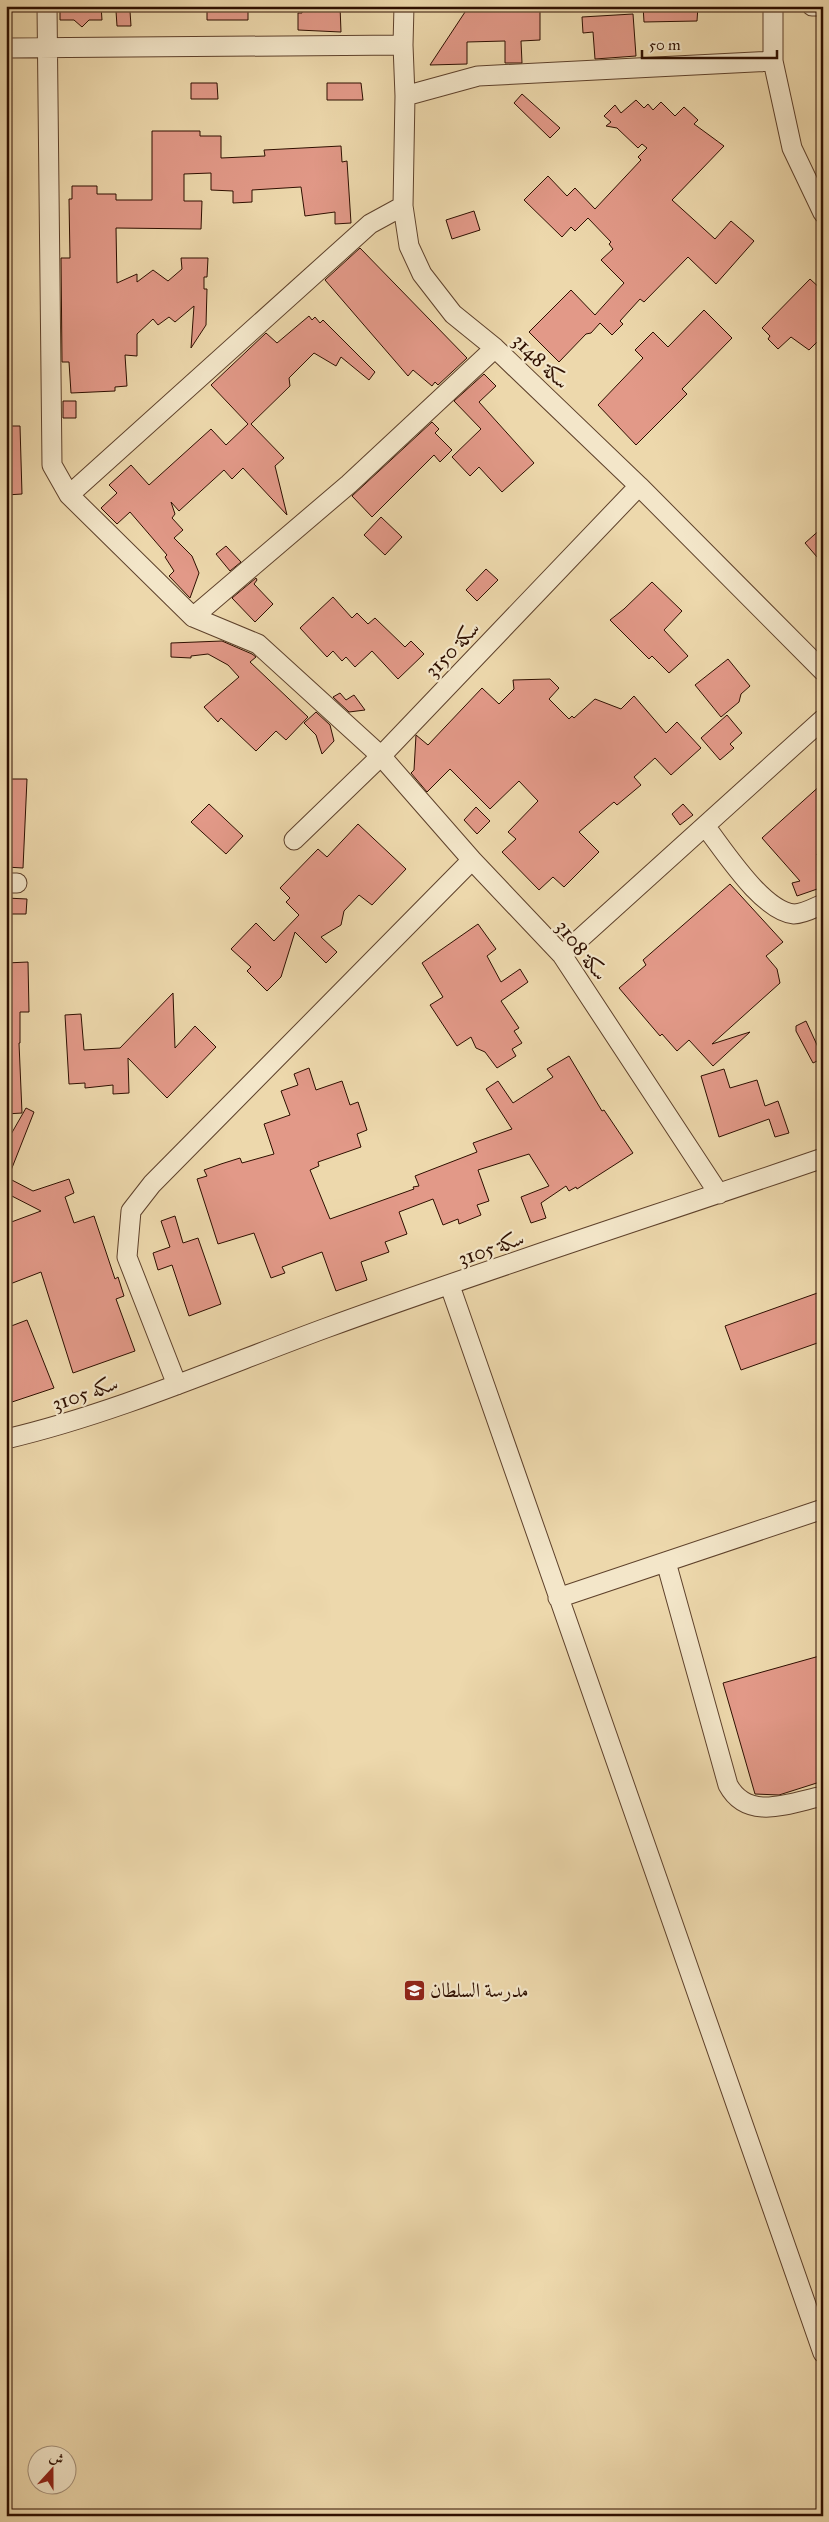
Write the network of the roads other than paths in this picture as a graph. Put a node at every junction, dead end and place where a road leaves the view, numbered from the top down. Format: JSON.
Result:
{"nodes":[{"id":1,"x":47,"y":6,"type":"edge"},
{"id":2,"x":404,"y":6,"type":"edge"},
{"id":3,"x":773,"y":6,"type":"edge"},
{"id":4,"x":812,"y":6,"type":"edge"},
{"id":5,"x":823,"y":6,"type":"edge"},
{"id":6,"x":403,"y":45,"type":"junction"},
{"id":7,"x":47,"y":47,"type":"junction"},
{"id":8,"x":6,"y":48,"type":"edge"},
{"id":9,"x":773,"y":61,"type":"junction"},
{"id":10,"x":405,"y":96,"type":"junction"},
{"id":11,"x":403,"y":206,"type":"junction"},
{"id":12,"x":823,"y":213,"type":"edge"},
{"id":13,"x":495,"y":348,"type":"junction"},
{"id":14,"x":639,"y":486,"type":"junction"},
{"id":15,"x":69,"y":496,"type":"junction"},
{"id":16,"x":193,"y":617,"type":"junction"},
{"id":17,"x":823,"y":671,"type":"edge"},
{"id":18,"x":823,"y":719,"type":"edge"},
{"id":19,"x":381,"y":756,"type":"junction"},
{"id":20,"x":705,"y":826,"type":"junction"},
{"id":21,"x":294,"y":840,"type":"dead end"},
{"id":22,"x":472,"y":860,"type":"junction"},
{"id":23,"x":823,"y":904,"type":"edge"},
{"id":24,"x":562,"y":955,"type":"junction"},
{"id":25,"x":823,"y":1158,"type":"edge"},
{"id":26,"x":719,"y":1194,"type":"junction"},
{"id":27,"x":450,"y":1286,"type":"junction"},
{"id":28,"x":177,"y":1385,"type":"junction"},
{"id":29,"x":6,"y":1439,"type":"edge"},
{"id":30,"x":823,"y":1509,"type":"edge"},
{"id":31,"x":666,"y":1562,"type":"junction"},
{"id":32,"x":558,"y":1598,"type":"junction"},
{"id":33,"x":823,"y":1796,"type":"edge"},
{"id":34,"x":823,"y":2353,"type":"edge"}],
"edges":[{"from":1,"to":7,"type":"street"},
{"from":2,"to":6,"type":"street","name":"سكة 3148"},
{"from":3,"to":9,"type":"street"},
{"from":4,"to":5,"type":"street"},
{"from":6,"to":7,"type":"street"},
{"from":6,"to":10,"type":"street","name":"سكة 3148"},
{"from":7,"to":8,"type":"street"},
{"from":7,"to":15,"type":"street"},
{"from":9,"to":10,"type":"street"},
{"from":9,"to":12,"type":"street"},
{"from":10,"to":11,"type":"street","name":"سكة 3148"},
{"from":11,"to":13,"type":"street","name":"سكة 3148"},
{"from":11,"to":15,"type":"street"},
{"from":13,"to":14,"type":"street","name":"سكة 3148"},
{"from":13,"to":16,"type":"street"},
{"from":14,"to":17,"type":"street","name":"سكة 3148"},
{"from":14,"to":19,"type":"street","name":"سكة 3150"},
{"from":15,"to":16,"type":"street"},
{"from":16,"to":19,"type":"street","name":"سكة 3108"},
{"from":18,"to":20,"type":"street"},
{"from":19,"to":21,"type":"street","name":"سكة 3150"},
{"from":19,"to":22,"type":"street","name":"سكة 3108"},
{"from":20,"to":23,"type":"street"},
{"from":20,"to":24,"type":"street"},
{"from":22,"to":24,"type":"street","name":"سكة 3108"},
{"from":22,"to":28,"type":"street"},
{"from":24,"to":26,"type":"street","name":"سكة 3108"},
{"from":25,"to":26,"type":"street","name":"سكة 3105"},
{"from":26,"to":27,"type":"street","name":"سكة 3105"},
{"from":27,"to":28,"type":"street","name":"سكة 3105"},
{"from":27,"to":32,"type":"street"},
{"from":28,"to":29,"type":"street","name":"سكه 3105"},
{"from":30,"to":31,"type":"street"},
{"from":31,"to":32,"type":"street"},
{"from":31,"to":33,"type":"street"},
{"from":32,"to":34,"type":"street"}]}
